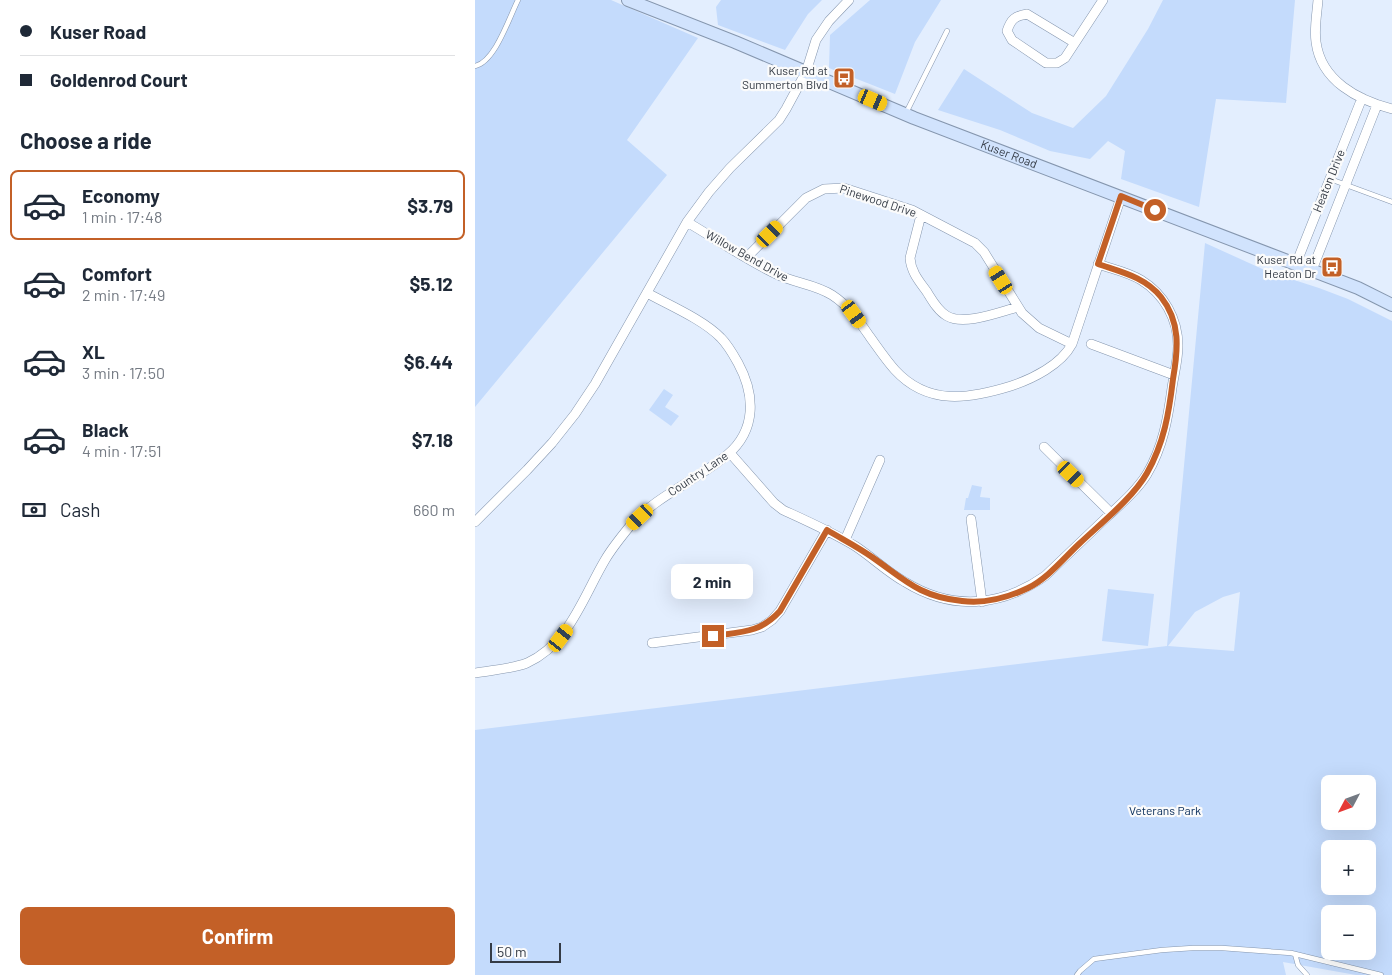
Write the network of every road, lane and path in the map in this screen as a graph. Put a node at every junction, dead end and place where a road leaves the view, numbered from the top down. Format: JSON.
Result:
{"nodes":[{"id":1,"x":518,"y":0,"type":"edge"},
{"id":2,"x":628,"y":0,"type":"edge"},
{"id":3,"x":849,"y":0,"type":"edge"},
{"id":4,"x":1103,"y":0,"type":"edge"},
{"id":5,"x":1318,"y":0,"type":"edge"},
{"id":6,"x":947,"y":31,"type":"dead end"},
{"id":7,"x":1075,"y":43,"type":"junction"},
{"id":8,"x":475,"y":66,"type":"edge"},
{"id":9,"x":806,"y":72,"type":"junction"},
{"id":10,"x":1362,"y":98,"type":"junction"},
{"id":11,"x":1377,"y":105,"type":"junction"},
{"id":12,"x":1392,"y":109,"type":"edge"},
{"id":13,"x":906,"y":115,"type":"junction"},
{"id":14,"x":1329,"y":179,"type":"junction"},
{"id":15,"x":1345,"y":185,"type":"junction"},
{"id":16,"x":1121,"y":196,"type":"junction"},
{"id":17,"x":1392,"y":202,"type":"edge"},
{"id":18,"x":921,"y":215,"type":"junction"},
{"id":19,"x":687,"y":222,"type":"junction"},
{"id":20,"x":747,"y":257,"type":"junction"},
{"id":21,"x":1098,"y":264,"type":"junction"},
{"id":22,"x":1296,"y":264,"type":"junction"},
{"id":23,"x":1313,"y":270,"type":"junction"},
{"id":24,"x":647,"y":293,"type":"junction"},
{"id":25,"x":1392,"y":305,"type":"edge"},
{"id":26,"x":1018,"y":307,"type":"junction"},
{"id":27,"x":1072,"y":344,"type":"junction"},
{"id":28,"x":1091,"y":344,"type":"dead end"},
{"id":29,"x":1174,"y":375,"type":"junction"},
{"id":30,"x":1044,"y":447,"type":"dead end"},
{"id":31,"x":730,"y":453,"type":"junction"},
{"id":32,"x":880,"y":460,"type":"dead end"},
{"id":33,"x":1111,"y":513,"type":"junction"},
{"id":34,"x":971,"y":519,"type":"dead end"},
{"id":35,"x":475,"y":522,"type":"edge"},
{"id":36,"x":827,"y":530,"type":"junction"},
{"id":37,"x":845,"y":540,"type":"junction"},
{"id":38,"x":982,"y":602,"type":"junction"},
{"id":39,"x":652,"y":643,"type":"dead end"},
{"id":40,"x":475,"y":673,"type":"edge"},
{"id":41,"x":1295,"y":954,"type":"junction"},
{"id":42,"x":1077,"y":975,"type":"edge"},
{"id":43,"x":1307,"y":975,"type":"edge"},
{"id":44,"x":1381,"y":975,"type":"edge"}],
"edges":[{"from":1,"to":8,"type":"lane"},
{"from":2,"to":9,"type":"street","name":"Kuser Road"},
{"from":3,"to":9,"type":"street"},
{"from":4,"to":7,"type":"street"},
{"from":5,"to":10,"type":"street"},
{"from":6,"to":13,"type":"lane"},
{"from":7,"to":7,"type":"street"},
{"from":9,"to":13,"type":"street","name":"Kuser Road"},
{"from":9,"to":19,"type":"street"},
{"from":10,"to":11,"type":"street"},
{"from":10,"to":14,"type":"street","name":"Heaton Drive"},
{"from":11,"to":12,"type":"street"},
{"from":11,"to":15,"type":"street","name":"Heaton Drive"},
{"from":13,"to":16,"type":"street","name":"Kuser Road"},
{"from":14,"to":15,"type":"lane"},
{"from":14,"to":22,"type":"street","name":"Heaton Drive"},
{"from":15,"to":17,"type":"lane"},
{"from":15,"to":23,"type":"street","name":"Heaton Drive"},
{"from":16,"to":21,"type":"street","name":"Willow Bend Drive"},
{"from":16,"to":22,"type":"street","name":"Kuser Road"},
{"from":18,"to":20,"type":"street","name":"Pinewood Drive"},
{"from":18,"to":26,"type":"street","name":"Pinewood Drive"},
{"from":18,"to":26,"type":"street"},
{"from":19,"to":20,"type":"street","name":"Willow Bend Drive"},
{"from":19,"to":24,"type":"street"},
{"from":20,"to":27,"type":"street","name":"Willow Bend Drive"},
{"from":21,"to":27,"type":"street","name":"Willow Bend Drive"},
{"from":21,"to":29,"type":"street"},
{"from":22,"to":23,"type":"street","name":"Kuser Road"},
{"from":23,"to":25,"type":"street","name":"Kuser Road"},
{"from":24,"to":31,"type":"street","name":"Country Lane"},
{"from":24,"to":35,"type":"street"},
{"from":26,"to":27,"type":"street","name":"Pinewood Drive"},
{"from":28,"to":29,"type":"street"},
{"from":29,"to":33,"type":"street"},
{"from":30,"to":33,"type":"street"},
{"from":31,"to":36,"type":"street"},
{"from":31,"to":40,"type":"street","name":"Country Lane"},
{"from":32,"to":37,"type":"street"},
{"from":33,"to":38,"type":"street"},
{"from":34,"to":38,"type":"street"},
{"from":36,"to":37,"type":"street"},
{"from":36,"to":39,"type":"street"},
{"from":37,"to":38,"type":"street"},
{"from":41,"to":42,"type":"lane"},
{"from":41,"to":43,"type":"lane"},
{"from":41,"to":44,"type":"lane"}]}
